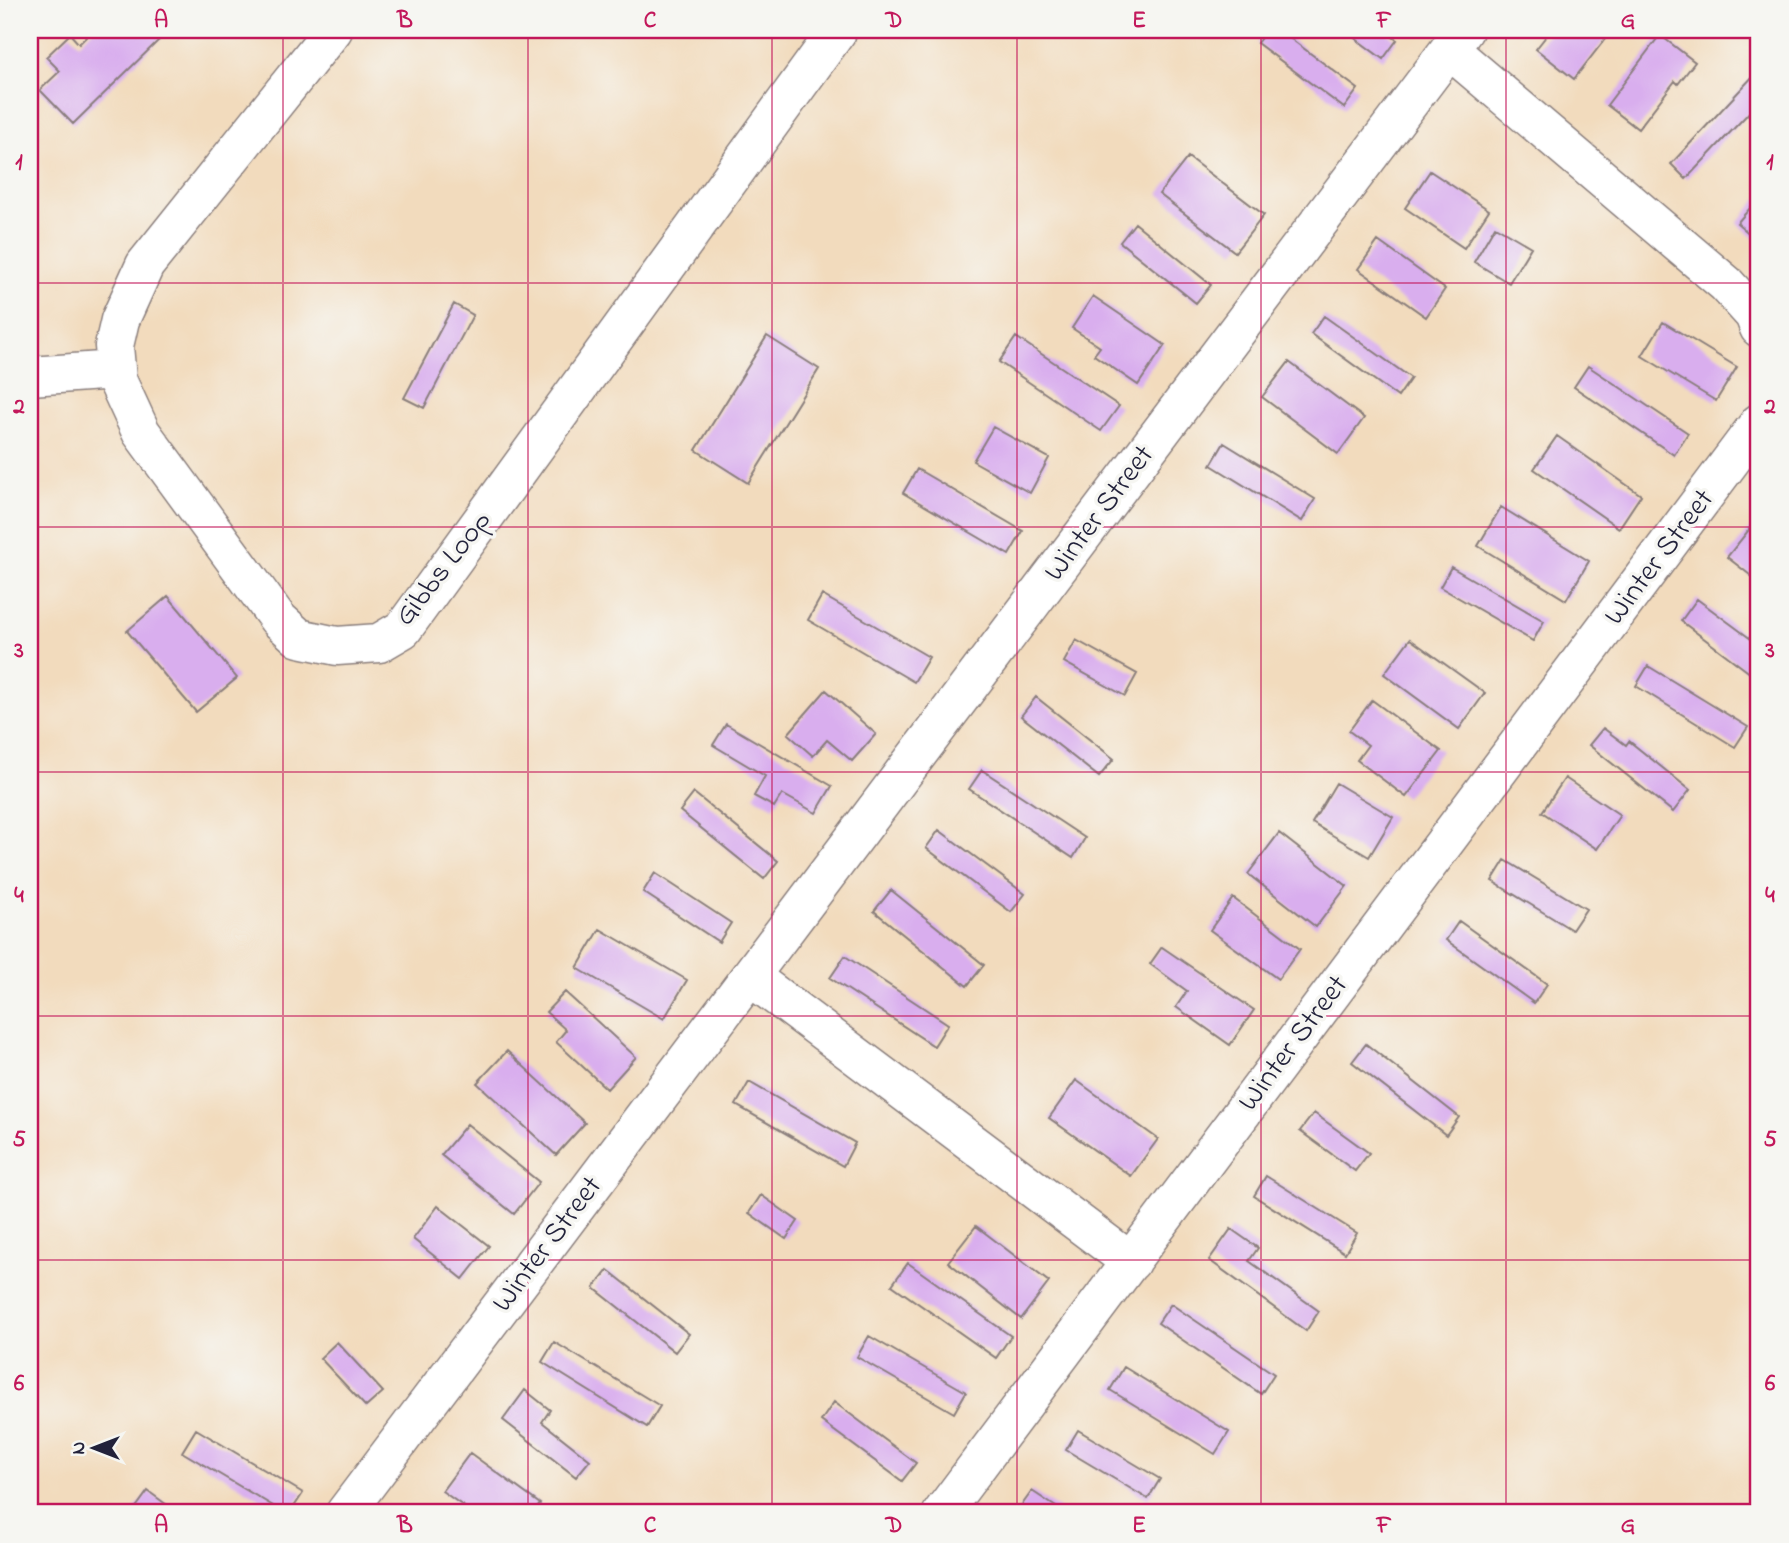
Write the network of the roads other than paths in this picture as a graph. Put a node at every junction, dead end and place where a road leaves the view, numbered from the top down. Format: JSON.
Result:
{"nodes":[{"id":1,"x":333,"y":30,"type":"edge"},
{"id":2,"x":838,"y":30,"type":"edge"},
{"id":3,"x":1457,"y":40,"type":"edge"},
{"id":4,"x":1759,"y":328,"type":"edge"},
{"id":5,"x":116,"y":370,"type":"junction"},
{"id":6,"x":30,"y":376,"type":"edge"},
{"id":7,"x":1759,"y":423,"type":"edge"},
{"id":8,"x":751,"y":977,"type":"junction"},
{"id":9,"x":1131,"y":1262,"type":"junction"},
{"id":10,"x":345,"y":1513,"type":"edge"},
{"id":11,"x":942,"y":1513,"type":"edge"}],
"edges":[{"from":1,"to":5,"type":"street","name":"Gibbs Loop"},
{"from":2,"to":5,"type":"street","name":"Gibbs Loop"},
{"from":3,"to":4,"type":"street","name":"Winter Street"},
{"from":3,"to":8,"type":"street","name":"Winter Street"},
{"from":5,"to":6,"type":"street"},
{"from":7,"to":9,"type":"street","name":"Winter Street"},
{"from":8,"to":9,"type":"street"},
{"from":8,"to":10,"type":"street","name":"Winter Street"},
{"from":9,"to":11,"type":"street","name":"Winter Street"}]}
